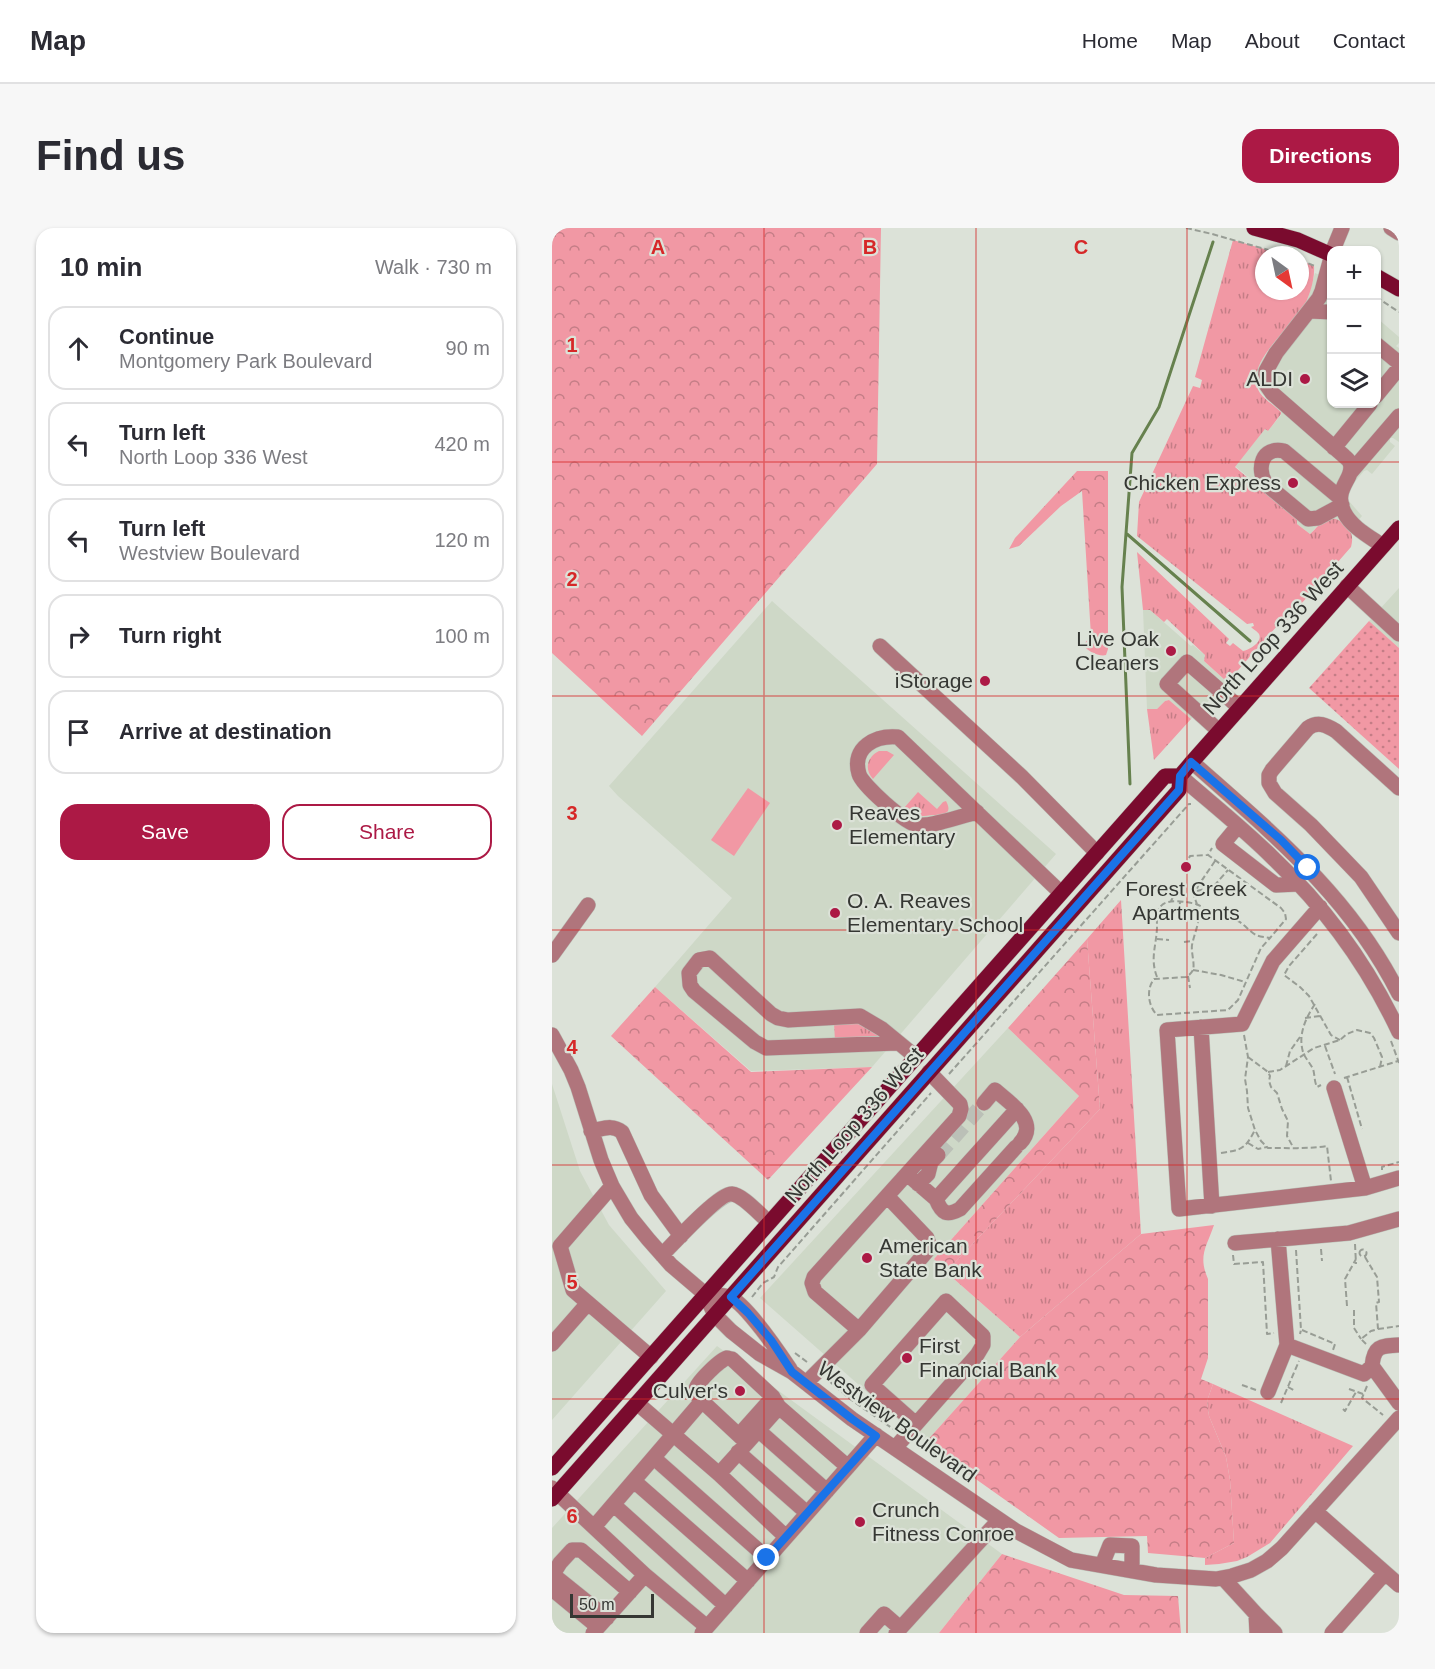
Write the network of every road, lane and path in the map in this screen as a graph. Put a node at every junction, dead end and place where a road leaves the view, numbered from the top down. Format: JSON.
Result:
{"nodes":[{"id":1,"x":1186,"y":228,"type":"edge"},
{"id":2,"x":1255,"y":228,"type":"edge"},
{"id":3,"x":1342,"y":228,"type":"edge"},
{"id":4,"x":1391,"y":228,"type":"edge"},
{"id":5,"x":1399,"y":233,"type":"edge"},
{"id":6,"x":1257,"y":246,"type":"edge"},
{"id":7,"x":1335,"y":246,"type":"edge"},
{"id":8,"x":1327,"y":251,"type":"edge"},
{"id":9,"x":1327,"y":272,"type":"edge"},
{"id":10,"x":1381,"y":278,"type":"edge"},
{"id":11,"x":1399,"y":289,"type":"edge"},
{"id":12,"x":1381,"y":300,"type":"edge"},
{"id":13,"x":1309,"y":311,"type":"junction"},
{"id":14,"x":1327,"y":312,"type":"edge"},
{"id":15,"x":1399,"y":312,"type":"edge"},
{"id":16,"x":1381,"y":347,"type":"edge"},
{"id":17,"x":1399,"y":363,"type":"edge"},
{"id":18,"x":1399,"y":368,"type":"edge"},
{"id":19,"x":1381,"y":391,"type":"edge"},
{"id":20,"x":1367,"y":408,"type":"edge"},
{"id":21,"x":1399,"y":416,"type":"edge"},
{"id":22,"x":1335,"y":448,"type":"junction"},
{"id":23,"x":1350,"y":473,"type":"junction"},
{"id":24,"x":1340,"y":501,"type":"junction"},
{"id":25,"x":1393,"y":538,"type":"edge"},
{"id":26,"x":1347,"y":586,"type":"junction"},
{"id":27,"x":1399,"y":634,"type":"edge"},
{"id":28,"x":880,"y":646,"type":"dead end"},
{"id":29,"x":1240,"y":708,"type":"junction"},
{"id":30,"x":1219,"y":731,"type":"junction"},
{"id":31,"x":1191,"y":762,"type":"junction"},
{"id":32,"x":1180,"y":776,"type":"junction"},
{"id":33,"x":1399,"y":788,"type":"edge"},
{"id":34,"x":1194,"y":803,"type":"dead end"},
{"id":35,"x":976,"y":812,"type":"junction"},
{"id":36,"x":1238,"y":826,"type":"junction"},
{"id":37,"x":1223,"y":844,"type":"junction"},
{"id":38,"x":1097,"y":852,"type":"junction"},
{"id":39,"x":1208,"y":855,"type":"junction"},
{"id":40,"x":1189,"y":858,"type":"dead end"},
{"id":41,"x":1215,"y":861,"type":"junction"},
{"id":42,"x":1228,"y":870,"type":"junction"},
{"id":43,"x":1218,"y":883,"type":"junction"},
{"id":44,"x":1299,"y":884,"type":"junction"},
{"id":45,"x":1224,"y":889,"type":"dead end"},
{"id":46,"x":1196,"y":891,"type":"junction"},
{"id":47,"x":1061,"y":893,"type":"junction"},
{"id":48,"x":1175,"y":893,"type":"dead end"},
{"id":49,"x":1171,"y":901,"type":"junction"},
{"id":50,"x":1180,"y":902,"type":"junction"},
{"id":51,"x":588,"y":905,"type":"dead end"},
{"id":52,"x":1198,"y":906,"type":"junction"},
{"id":53,"x":1320,"y":907,"type":"junction"},
{"id":54,"x":1179,"y":913,"type":"dead end"},
{"id":55,"x":1399,"y":933,"type":"edge"},
{"id":56,"x":1317,"y":934,"type":"dead end"},
{"id":57,"x":1270,"y":938,"type":"junction"},
{"id":58,"x":1156,"y":939,"type":"junction"},
{"id":59,"x":1169,"y":940,"type":"dead end"},
{"id":60,"x":1184,"y":942,"type":"dead end"},
{"id":61,"x":1193,"y":942,"type":"junction"},
{"id":62,"x":552,"y":955,"type":"edge"},
{"id":63,"x":1193,"y":970,"type":"junction"},
{"id":64,"x":1188,"y":976,"type":"junction"},
{"id":65,"x":1157,"y":977,"type":"junction"},
{"id":66,"x":1245,"y":982,"type":"junction"},
{"id":67,"x":1190,"y":987,"type":"dead end"},
{"id":68,"x":1399,"y":994,"type":"edge"},
{"id":69,"x":1315,"y":1004,"type":"junction"},
{"id":70,"x":1320,"y":1016,"type":"junction"},
{"id":71,"x":1305,"y":1018,"type":"junction"},
{"id":72,"x":1242,"y":1024,"type":"junction"},
{"id":73,"x":1201,"y":1027,"type":"junction"},
{"id":74,"x":1399,"y":1032,"type":"edge"},
{"id":75,"x":552,"y":1035,"type":"edge"},
{"id":76,"x":1300,"y":1037,"type":"junction"},
{"id":77,"x":1340,"y":1040,"type":"junction"},
{"id":78,"x":897,"y":1042,"type":"junction"},
{"id":79,"x":1324,"y":1046,"type":"junction"},
{"id":80,"x":1304,"y":1055,"type":"junction"},
{"id":81,"x":557,"y":1056,"type":"edge"},
{"id":82,"x":916,"y":1057,"type":"junction"},
{"id":83,"x":1248,"y":1057,"type":"junction"},
{"id":84,"x":1398,"y":1061,"type":"edge"},
{"id":85,"x":1257,"y":1063,"type":"junction"},
{"id":86,"x":1286,"y":1066,"type":"junction"},
{"id":87,"x":1380,"y":1066,"type":"junction"},
{"id":88,"x":1247,"y":1067,"type":"junction"},
{"id":89,"x":929,"y":1072,"type":"junction"},
{"id":90,"x":1268,"y":1072,"type":"junction"},
{"id":91,"x":947,"y":1076,"type":"dead end"},
{"id":92,"x":1347,"y":1077,"type":"junction"},
{"id":93,"x":1333,"y":1082,"type":"junction"},
{"id":94,"x":931,"y":1094,"type":"dead end"},
{"id":95,"x":984,"y":1103,"type":"tunnel mouth"},
{"id":96,"x":1017,"y":1110,"type":"junction"},
{"id":97,"x":1362,"y":1129,"type":"dead end"},
{"id":98,"x":1255,"y":1130,"type":"junction"},
{"id":99,"x":591,"y":1131,"type":"junction"},
{"id":100,"x":1248,"y":1143,"type":"junction"},
{"id":101,"x":1267,"y":1147,"type":"junction"},
{"id":102,"x":1293,"y":1147,"type":"junction"},
{"id":103,"x":1209,"y":1154,"type":"junction"},
{"id":104,"x":938,"y":1155,"type":"tunnel mouth"},
{"id":105,"x":1399,"y":1162,"type":"edge"},
{"id":106,"x":1391,"y":1177,"type":"edge"},
{"id":107,"x":913,"y":1179,"type":"junction"},
{"id":108,"x":612,"y":1186,"type":"junction"},
{"id":109,"x":1365,"y":1188,"type":"junction"},
{"id":110,"x":1334,"y":1192,"type":"junction"},
{"id":111,"x":887,"y":1196,"type":"junction"},
{"id":112,"x":936,"y":1200,"type":"junction"},
{"id":113,"x":1212,"y":1206,"type":"junction"},
{"id":114,"x":1399,"y":1219,"type":"edge"},
{"id":115,"x":769,"y":1222,"type":"junction"},
{"id":116,"x":1353,"y":1232,"type":"junction"},
{"id":117,"x":681,"y":1236,"type":"junction"},
{"id":118,"x":1295,"y":1238,"type":"junction"},
{"id":119,"x":1278,"y":1239,"type":"junction"},
{"id":120,"x":1234,"y":1246,"type":"joint"},
{"id":121,"x":1358,"y":1253,"type":"junction"},
{"id":122,"x":662,"y":1255,"type":"junction"},
{"id":123,"x":557,"y":1257,"type":"edge"},
{"id":124,"x":1365,"y":1257,"type":"junction"},
{"id":125,"x":1356,"y":1259,"type":"junction"},
{"id":126,"x":1356,"y":1264,"type":"dead end"},
{"id":127,"x":705,"y":1294,"type":"junction"},
{"id":128,"x":731,"y":1297,"type":"junction"},
{"id":129,"x":588,"y":1303,"type":"junction"},
{"id":130,"x":752,"y":1303,"type":"dead end"},
{"id":131,"x":1347,"y":1306,"type":"dead end"},
{"id":132,"x":1354,"y":1310,"type":"dead end"},
{"id":133,"x":715,"y":1315,"type":"junction"},
{"id":134,"x":1399,"y":1326,"type":"edge"},
{"id":135,"x":1378,"y":1329,"type":"junction"},
{"id":136,"x":859,"y":1330,"type":"junction"},
{"id":137,"x":1361,"y":1339,"type":"junction"},
{"id":138,"x":1295,"y":1341,"type":"junction"},
{"id":139,"x":552,"y":1344,"type":"edge"},
{"id":140,"x":1399,"y":1345,"type":"edge"},
{"id":141,"x":1369,"y":1347,"type":"dead end"},
{"id":142,"x":794,"y":1352,"type":"dead end"},
{"id":143,"x":651,"y":1357,"type":"junction"},
{"id":144,"x":1329,"y":1361,"type":"junction"},
{"id":145,"x":810,"y":1364,"type":"dead end"},
{"id":146,"x":792,"y":1372,"type":"junction"},
{"id":147,"x":1370,"y":1373,"type":"junction"},
{"id":148,"x":827,"y":1380,"type":"dead end"},
{"id":149,"x":806,"y":1383,"type":"junction"},
{"id":150,"x":1287,"y":1388,"type":"junction"},
{"id":151,"x":1349,"y":1389,"type":"dead end"},
{"id":152,"x":1295,"y":1391,"type":"dead end"},
{"id":153,"x":1268,"y":1392,"type":"dead end"},
{"id":154,"x":1356,"y":1392,"type":"junction"},
{"id":155,"x":1363,"y":1394,"type":"junction"},
{"id":156,"x":702,"y":1401,"type":"junction"},
{"id":157,"x":776,"y":1402,"type":"junction"},
{"id":158,"x":637,"y":1403,"type":"junction"},
{"id":159,"x":1281,"y":1403,"type":"dead end"},
{"id":160,"x":1343,"y":1409,"type":"dead end"},
{"id":161,"x":1395,"y":1411,"type":"edge"},
{"id":162,"x":1383,"y":1415,"type":"junction"},
{"id":163,"x":1379,"y":1420,"type":"dead end"},
{"id":164,"x":916,"y":1424,"type":"junction"},
{"id":165,"x":758,"y":1430,"type":"junction"},
{"id":166,"x":898,"y":1432,"type":"dead end"},
{"id":167,"x":674,"y":1435,"type":"junction"},
{"id":168,"x":876,"y":1436,"type":"junction"},
{"id":169,"x":742,"y":1443,"type":"junction"},
{"id":170,"x":895,"y":1448,"type":"junction"},
{"id":171,"x":654,"y":1458,"type":"junction"},
{"id":172,"x":848,"y":1467,"type":"junction"},
{"id":173,"x":552,"y":1468,"type":"edge"},
{"id":174,"x":719,"y":1474,"type":"junction"},
{"id":175,"x":634,"y":1481,"type":"junction"},
{"id":176,"x":827,"y":1491,"type":"junction"},
{"id":177,"x":554,"y":1493,"type":"edge"},
{"id":178,"x":614,"y":1504,"type":"junction"},
{"id":179,"x":1315,"y":1511,"type":"junction"},
{"id":180,"x":807,"y":1514,"type":"junction"},
{"id":181,"x":999,"y":1520,"type":"junction"},
{"id":182,"x":594,"y":1527,"type":"junction"},
{"id":183,"x":786,"y":1538,"type":"junction"},
{"id":184,"x":767,"y":1558,"type":"junction"},
{"id":185,"x":1102,"y":1565,"type":"junction"},
{"id":186,"x":1132,"y":1570,"type":"junction"},
{"id":187,"x":1385,"y":1573,"type":"junction"},
{"id":188,"x":645,"y":1575,"type":"junction"},
{"id":189,"x":1223,"y":1578,"type":"junction"},
{"id":190,"x":748,"y":1581,"type":"junction"},
{"id":191,"x":1399,"y":1585,"type":"edge"},
{"id":192,"x":552,"y":1589,"type":"edge"},
{"id":193,"x":630,"y":1592,"type":"junction"},
{"id":194,"x":726,"y":1606,"type":"junction"},
{"id":195,"x":1256,"y":1614,"type":"junction"},
{"id":196,"x":599,"y":1626,"type":"edge"},
{"id":197,"x":704,"y":1630,"type":"edge"},
{"id":198,"x":898,"y":1630,"type":"edge"},
{"id":199,"x":867,"y":1633,"type":"edge"},
{"id":200,"x":1257,"y":1633,"type":"edge"},
{"id":201,"x":1275,"y":1633,"type":"edge"},
{"id":202,"x":1332,"y":1633,"type":"edge"}],
"edges":[{"from":1,"to":6,"type":"path"},
{"from":2,"to":8,"type":"main road"},
{"from":3,"to":7,"type":"street"},
{"from":4,"to":5,"type":"street"},
{"from":9,"to":13,"type":"street"},
{"from":10,"to":11,"type":"main road"},
{"from":12,"to":15,"type":"path"},
{"from":13,"to":14,"type":"street"},
{"from":13,"to":22,"type":"street"},
{"from":16,"to":17,"type":"street"},
{"from":18,"to":19,"type":"street"},
{"from":20,"to":22,"type":"street"},
{"from":21,"to":23,"type":"street"},
{"from":22,"to":23,"type":"street"},
{"from":23,"to":24,"type":"street"},
{"from":24,"to":24,"type":"street"},
{"from":24,"to":25,"type":"street"},
{"from":25,"to":26,"type":"main road","name":"North Loop 336 West"},
{"from":26,"to":27,"type":"street"},
{"from":26,"to":29,"type":"main road","name":"North Loop 336 West"},
{"from":28,"to":38,"type":"street"},
{"from":29,"to":30,"type":"main road","name":"North Loop 336 West"},
{"from":29,"to":30,"type":"street"},
{"from":30,"to":31,"type":"main road","name":"North Loop 336 West"},
{"from":31,"to":32,"type":"main road","name":"North Loop 336 West"},
{"from":31,"to":68,"type":"street"},
{"from":32,"to":36,"type":"street"},
{"from":32,"to":38,"type":"main road","name":"North Loop 336 West"},
{"from":32,"to":89,"type":"main road","name":"North Loop 336 West"},
{"from":33,"to":55,"type":"street"},
{"from":34,"to":91,"type":"path"},
{"from":35,"to":35,"type":"street"},
{"from":35,"to":47,"type":"street"},
{"from":36,"to":37,"type":"street"},
{"from":36,"to":44,"type":"street"},
{"from":37,"to":39,"type":"path"},
{"from":37,"to":44,"type":"street"},
{"from":38,"to":47,"type":"main road","name":"North Loop 336 West"},
{"from":39,"to":40,"type":"path"},
{"from":39,"to":41,"type":"path"},
{"from":41,"to":42,"type":"path"},
{"from":41,"to":46,"type":"path"},
{"from":42,"to":43,"type":"path"},
{"from":42,"to":57,"type":"path"},
{"from":43,"to":45,"type":"path"},
{"from":43,"to":46,"type":"path"},
{"from":44,"to":53,"type":"street"},
{"from":46,"to":52,"type":"path"},
{"from":47,"to":82,"type":"main road","name":"North Loop 336 West"},
{"from":48,"to":49,"type":"path"},
{"from":49,"to":50,"type":"path"},
{"from":49,"to":58,"type":"path"},
{"from":50,"to":52,"type":"path"},
{"from":50,"to":54,"type":"path"},
{"from":51,"to":62,"type":"street"},
{"from":52,"to":57,"type":"path"},
{"from":52,"to":61,"type":"path"},
{"from":53,"to":72,"type":"street"},
{"from":53,"to":74,"type":"street"},
{"from":56,"to":69,"type":"path"},
{"from":57,"to":66,"type":"path"},
{"from":58,"to":59,"type":"path"},
{"from":58,"to":65,"type":"path"},
{"from":60,"to":61,"type":"path"},
{"from":61,"to":63,"type":"path"},
{"from":63,"to":64,"type":"path"},
{"from":63,"to":66,"type":"path"},
{"from":64,"to":65,"type":"path"},
{"from":64,"to":67,"type":"path"},
{"from":65,"to":66,"type":"path"},
{"from":69,"to":70,"type":"path"},
{"from":69,"to":71,"type":"path"},
{"from":70,"to":71,"type":"path"},
{"from":70,"to":77,"type":"path"},
{"from":71,"to":76,"type":"path"},
{"from":72,"to":73,"type":"street"},
{"from":72,"to":83,"type":"path"},
{"from":73,"to":103,"type":"street"},
{"from":73,"to":113,"type":"street"},
{"from":75,"to":81,"type":"street","name":"Westview Boulevard"},
{"from":76,"to":80,"type":"path"},
{"from":76,"to":86,"type":"path"},
{"from":77,"to":79,"type":"path"},
{"from":77,"to":87,"type":"path"},
{"from":78,"to":78,"type":"street"},
{"from":78,"to":82,"type":"street"},
{"from":79,"to":80,"type":"path"},
{"from":79,"to":93,"type":"path"},
{"from":80,"to":86,"type":"path"},
{"from":80,"to":93,"type":"path"},
{"from":81,"to":99,"type":"street","name":"Westview Boulevard"},
{"from":82,"to":89,"type":"main road"},
{"from":82,"to":115,"type":"main road","name":"North Loop 336 West"},
{"from":83,"to":85,"type":"path"},
{"from":83,"to":88,"type":"path"},
{"from":84,"to":87,"type":"path"},
{"from":85,"to":88,"type":"path"},
{"from":85,"to":90,"type":"path"},
{"from":86,"to":90,"type":"path"},
{"from":87,"to":92,"type":"path"},
{"from":88,"to":98,"type":"path"},
{"from":89,"to":107,"type":"street"},
{"from":89,"to":128,"type":"main road","name":"North Loop 336 West"},
{"from":90,"to":102,"type":"path"},
{"from":92,"to":93,"type":"path"},
{"from":92,"to":97,"type":"path"},
{"from":93,"to":109,"type":"street"},
{"from":94,"to":130,"type":"path"},
{"from":95,"to":96,"type":"street"},
{"from":96,"to":112,"type":"street"},
{"from":96,"to":112,"type":"street"},
{"from":98,"to":100,"type":"path"},
{"from":98,"to":101,"type":"path"},
{"from":99,"to":108,"type":"street","name":"Westview Boulevard"},
{"from":99,"to":117,"type":"street"},
{"from":100,"to":101,"type":"path"},
{"from":100,"to":103,"type":"path"},
{"from":101,"to":102,"type":"path"},
{"from":102,"to":110,"type":"path"},
{"from":103,"to":113,"type":"street"},
{"from":104,"to":107,"type":"street"},
{"from":105,"to":106,"type":"path"},
{"from":106,"to":109,"type":"street"},
{"from":107,"to":111,"type":"street"},
{"from":107,"to":112,"type":"street"},
{"from":108,"to":122,"type":"street","name":"Westview Boulevard"},
{"from":108,"to":123,"type":"street"},
{"from":109,"to":110,"type":"street"},
{"from":110,"to":113,"type":"street"},
{"from":111,"to":136,"type":"street"},
{"from":111,"to":136,"type":"street"},
{"from":114,"to":116,"type":"street"},
{"from":115,"to":117,"type":"street"},
{"from":115,"to":127,"type":"main road","name":"North Loop 336 West"},
{"from":116,"to":118,"type":"street"},
{"from":116,"to":121,"type":"path"},
{"from":117,"to":122,"type":"street"},
{"from":118,"to":119,"type":"street"},
{"from":118,"to":138,"type":"path"},
{"from":119,"to":120,"type":"street"},
{"from":119,"to":138,"type":"street"},
{"from":120,"to":138,"type":"path"},
{"from":121,"to":124,"type":"path"},
{"from":121,"to":124,"type":"path"},
{"from":121,"to":125,"type":"path"},
{"from":122,"to":127,"type":"street","name":"Westview Boulevard"},
{"from":123,"to":129,"type":"street"},
{"from":124,"to":135,"type":"path"},
{"from":125,"to":126,"type":"path"},
{"from":125,"to":131,"type":"path"},
{"from":127,"to":128,"type":"street"},
{"from":127,"to":133,"type":"street","name":"Westview Boulevard"},
{"from":127,"to":143,"type":"main road","name":"North Loop 336 West"},
{"from":128,"to":133,"type":"main road","name":"North Loop 336 West"},
{"from":128,"to":146,"type":"street","name":"Westview Boulevard"},
{"from":129,"to":139,"type":"street"},
{"from":129,"to":143,"type":"street"},
{"from":132,"to":137,"type":"path"},
{"from":133,"to":146,"type":"street","name":"Westview Boulevard"},
{"from":133,"to":158,"type":"main road","name":"North Loop 336 West"},
{"from":134,"to":135,"type":"path"},
{"from":135,"to":137,"type":"path"},
{"from":136,"to":149,"type":"street"},
{"from":137,"to":141,"type":"path"},
{"from":138,"to":144,"type":"street"},
{"from":138,"to":144,"type":"path"},
{"from":138,"to":150,"type":"path"},
{"from":138,"to":153,"type":"street"},
{"from":140,"to":147,"type":"street"},
{"from":142,"to":145,"type":"path"},
{"from":143,"to":173,"type":"main road","name":"North Loop 336 West"},
{"from":144,"to":147,"type":"street"},
{"from":146,"to":149,"type":"street","name":"Westview Boulevard"},
{"from":147,"to":155,"type":"path"},
{"from":147,"to":161,"type":"street"},
{"from":148,"to":166,"type":"path"},
{"from":149,"to":168,"type":"street","name":"Westview Boulevard"},
{"from":150,"to":152,"type":"path"},
{"from":150,"to":159,"type":"path"},
{"from":151,"to":154,"type":"path"},
{"from":154,"to":155,"type":"path"},
{"from":154,"to":160,"type":"path"},
{"from":155,"to":162,"type":"path"},
{"from":156,"to":157,"type":"street"},
{"from":156,"to":167,"type":"street"},
{"from":156,"to":169,"type":"street"},
{"from":157,"to":165,"type":"street"},
{"from":157,"to":169,"type":"street"},
{"from":157,"to":172,"type":"street"},
{"from":158,"to":167,"type":"street"},
{"from":158,"to":177,"type":"main road","name":"North Loop 336 West"},
{"from":161,"to":162,"type":"path"},
{"from":161,"to":179,"type":"street","name":"Westview Boulevard"},
{"from":162,"to":163,"type":"path"},
{"from":164,"to":164,"type":"street"},
{"from":164,"to":170,"type":"street"},
{"from":165,"to":169,"type":"street"},
{"from":165,"to":176,"type":"street"},
{"from":167,"to":171,"type":"street"},
{"from":167,"to":174,"type":"street"},
{"from":168,"to":170,"type":"street","name":"Westview Boulevard"},
{"from":168,"to":172,"type":"street"},
{"from":169,"to":174,"type":"street"},
{"from":169,"to":180,"type":"street"},
{"from":170,"to":181,"type":"street","name":"Westview Boulevard"},
{"from":171,"to":175,"type":"street"},
{"from":171,"to":184,"type":"street"},
{"from":172,"to":176,"type":"street"},
{"from":174,"to":183,"type":"street"},
{"from":175,"to":178,"type":"street"},
{"from":175,"to":190,"type":"street"},
{"from":176,"to":180,"type":"street"},
{"from":177,"to":182,"type":"street"},
{"from":178,"to":182,"type":"street"},
{"from":178,"to":194,"type":"street"},
{"from":179,"to":187,"type":"street"},
{"from":179,"to":189,"type":"street","name":"Westview Boulevard"},
{"from":180,"to":183,"type":"street"},
{"from":181,"to":185,"type":"street","name":"Westview Boulevard"},
{"from":181,"to":198,"type":"street"},
{"from":182,"to":188,"type":"street"},
{"from":183,"to":184,"type":"street"},
{"from":184,"to":190,"type":"street"},
{"from":185,"to":186,"type":"street","name":"Westview Boulevard"},
{"from":185,"to":186,"type":"street"},
{"from":186,"to":189,"type":"street","name":"Westview Boulevard"},
{"from":187,"to":191,"type":"street"},
{"from":187,"to":202,"type":"street"},
{"from":188,"to":193,"type":"street"},
{"from":188,"to":197,"type":"street"},
{"from":189,"to":195,"type":"street"},
{"from":190,"to":194,"type":"street"},
{"from":192,"to":196,"type":"street"},
{"from":193,"to":196,"type":"street"},
{"from":193,"to":196,"type":"street"},
{"from":194,"to":197,"type":"street"},
{"from":195,"to":200,"type":"street"},
{"from":195,"to":201,"type":"street"},
{"from":198,"to":199,"type":"street"}]}
